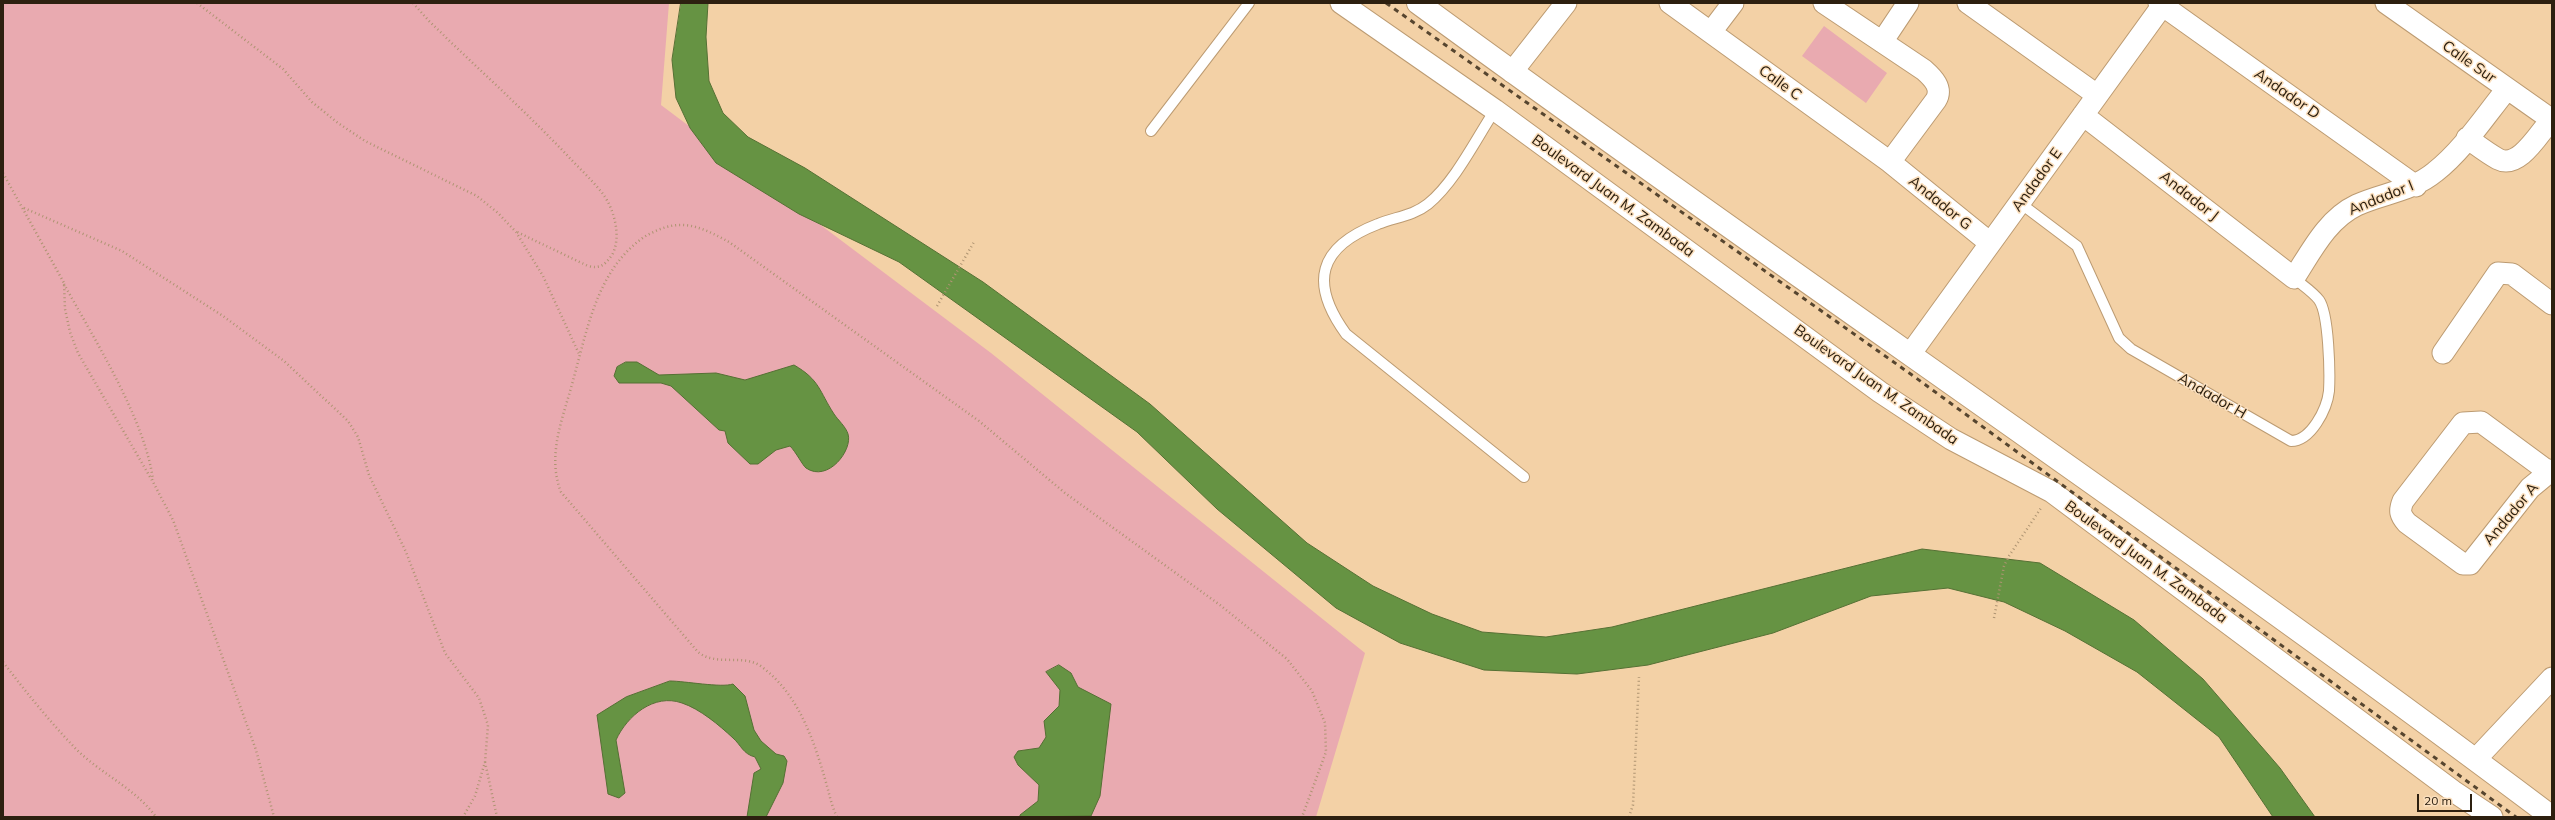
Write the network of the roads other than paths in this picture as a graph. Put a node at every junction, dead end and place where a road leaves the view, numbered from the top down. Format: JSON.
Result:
{"nodes":[{"id":1,"x":1249,"y":3,"type":"edge"},
{"id":2,"x":1340,"y":3,"type":"edge"},
{"id":3,"x":1418,"y":3,"type":"edge"},
{"id":4,"x":1566,"y":3,"type":"edge"},
{"id":5,"x":1670,"y":3,"type":"edge"},
{"id":6,"x":1732,"y":3,"type":"edge"},
{"id":7,"x":1824,"y":3,"type":"edge"},
{"id":8,"x":1908,"y":3,"type":"edge"},
{"id":9,"x":1968,"y":3,"type":"edge"},
{"id":10,"x":2386,"y":3,"type":"edge"},
{"id":11,"x":2161,"y":4,"type":"edge"},
{"id":12,"x":1711,"y":32,"type":"junction"},
{"id":13,"x":1882,"y":42,"type":"junction"},
{"id":14,"x":1512,"y":72,"type":"junction"},
{"id":15,"x":2507,"y":89,"type":"junction"},
{"id":16,"x":2097,"y":95,"type":"junction"},
{"id":17,"x":1495,"y":110,"type":"junction"},
{"id":18,"x":2083,"y":115,"type":"junction"},
{"id":19,"x":2551,"y":120,"type":"edge"},
{"id":20,"x":1151,"y":131,"type":"dead end"},
{"id":21,"x":2467,"y":138,"type":"junction"},
{"id":22,"x":1890,"y":162,"type":"junction"},
{"id":23,"x":2416,"y":186,"type":"junction"},
{"id":24,"x":2020,"y":203,"type":"junction"},
{"id":25,"x":1990,"y":243,"type":"junction"},
{"id":26,"x":2294,"y":278,"type":"junction"},
{"id":27,"x":2552,"y":304,"type":"edge"},
{"id":28,"x":1911,"y":353,"type":"junction"},
{"id":29,"x":2443,"y":353,"type":"dead end"},
{"id":30,"x":2550,"y":471,"type":"edge"},
{"id":31,"x":1524,"y":477,"type":"dead end"},
{"id":32,"x":2552,"y":678,"type":"edge"},
{"id":33,"x":2476,"y":759,"type":"junction"},
{"id":34,"x":2492,"y":817,"type":"edge"},
{"id":35,"x":2552,"y":817,"type":"edge"}],
"edges":[{"from":1,"to":20,"type":"lane"},
{"from":2,"to":17,"type":"street","name":"Boulevard Juan M. Zambada"},
{"from":3,"to":14,"type":"street"},
{"from":4,"to":14,"type":"street"},
{"from":5,"to":12,"type":"street","name":"Calle C"},
{"from":6,"to":12,"type":"street"},
{"from":7,"to":13,"type":"street"},
{"from":8,"to":13,"type":"street"},
{"from":9,"to":16,"type":"street"},
{"from":10,"to":15,"type":"street","name":"Calle Sur"},
{"from":11,"to":16,"type":"street","name":"Andador E"},
{"from":11,"to":23,"type":"street","name":"Andador D"},
{"from":12,"to":22,"type":"street","name":"Calle C"},
{"from":13,"to":22,"type":"street"},
{"from":14,"to":28,"type":"street"},
{"from":15,"to":19,"type":"street","name":"Calle Sur"},
{"from":15,"to":21,"type":"street","name":"Andador I"},
{"from":16,"to":18,"type":"street","name":"Andador E"},
{"from":17,"to":31,"type":"lane"},
{"from":17,"to":34,"type":"street","name":"Boulevard Juan M. Zambada"},
{"from":18,"to":24,"type":"street","name":"Andador E"},
{"from":18,"to":26,"type":"street","name":"Andador J"},
{"from":19,"to":21,"type":"street"},
{"from":21,"to":23,"type":"street","name":"Andador I"},
{"from":22,"to":25,"type":"street","name":"Andador G"},
{"from":23,"to":26,"type":"street","name":"Andador I"},
{"from":24,"to":25,"type":"street","name":"Andador E"},
{"from":24,"to":26,"type":"lane","name":"Andador H"},
{"from":25,"to":28,"type":"street","name":"Andador E"},
{"from":27,"to":29,"type":"street"},
{"from":28,"to":33,"type":"street"},
{"from":30,"to":30,"type":"street","name":"Andador A"},
{"from":32,"to":33,"type":"street"},
{"from":33,"to":35,"type":"street"}]}
